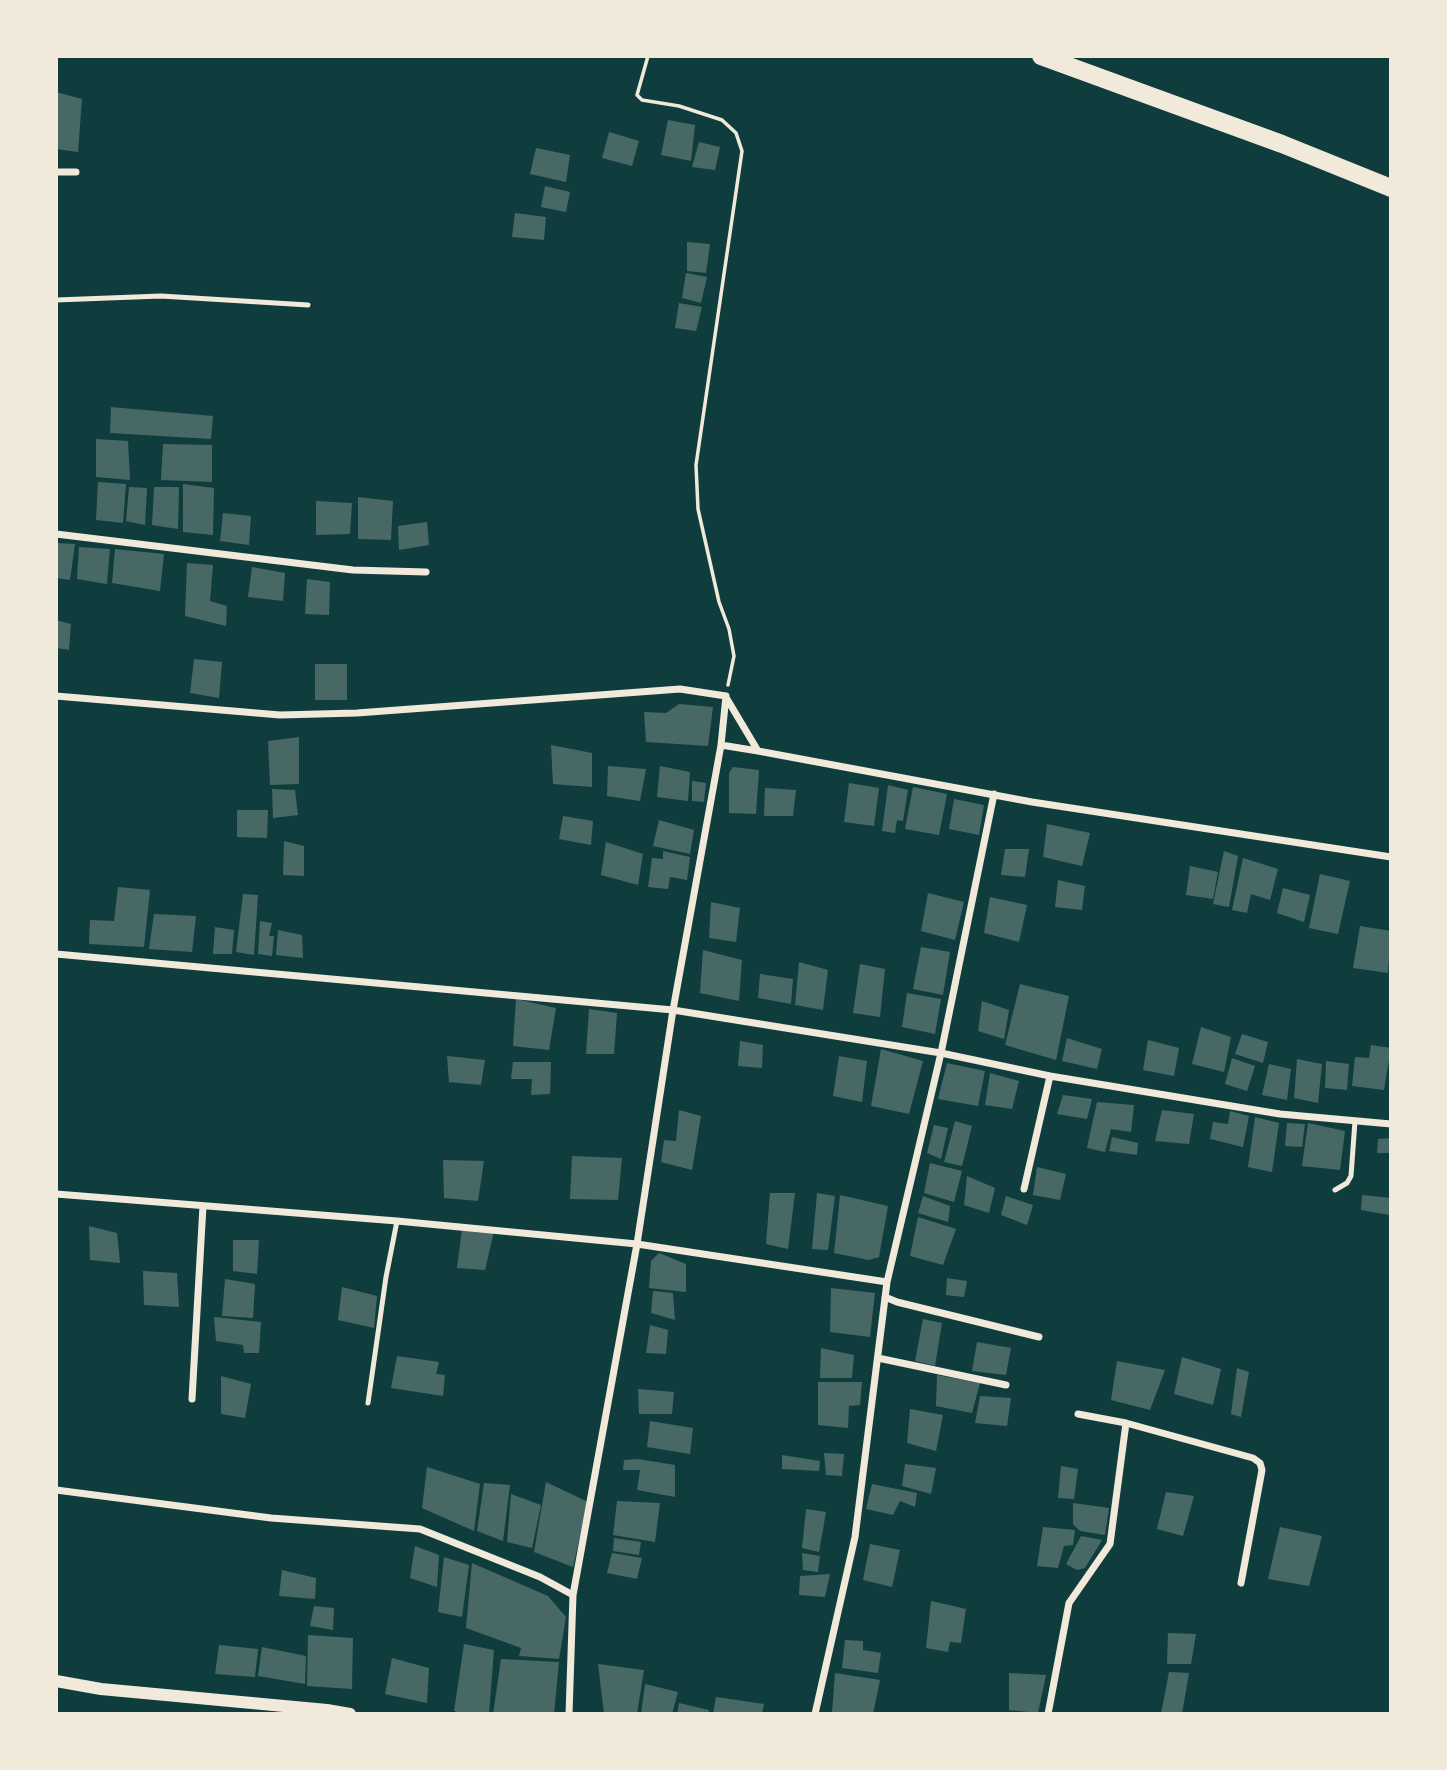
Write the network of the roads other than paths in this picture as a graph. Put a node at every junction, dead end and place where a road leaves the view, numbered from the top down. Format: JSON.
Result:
{"nodes":[{"id":1,"x":1041,"y":56,"type":"edge"},
{"id":2,"x":56,"y":172,"type":"edge"},
{"id":3,"x":76,"y":172,"type":"dead end"},
{"id":4,"x":1391,"y":188,"type":"edge"},
{"id":5,"x":56,"y":300,"type":"edge"},
{"id":6,"x":309,"y":305,"type":"dead end"},
{"id":7,"x":56,"y":534,"type":"edge"},
{"id":8,"x":426,"y":572,"type":"dead end"},
{"id":9,"x":56,"y":696,"type":"edge"},
{"id":10,"x":726,"y":696,"type":"junction"},
{"id":11,"x":720,"y":745,"type":"junction"},
{"id":12,"x":758,"y":751,"type":"junction"},
{"id":13,"x":994,"y":794,"type":"junction"},
{"id":14,"x":1391,"y":857,"type":"edge"},
{"id":15,"x":56,"y":954,"type":"edge"},
{"id":16,"x":673,"y":1010,"type":"junction"},
{"id":17,"x":941,"y":1053,"type":"junction"},
{"id":18,"x":1050,"y":1076,"type":"junction"},
{"id":19,"x":1355,"y":1121,"type":"junction"},
{"id":20,"x":1391,"y":1124,"type":"edge"},
{"id":21,"x":1024,"y":1189,"type":"dead end"},
{"id":22,"x":1335,"y":1190,"type":"dead end"},
{"id":23,"x":56,"y":1194,"type":"edge"},
{"id":24,"x":203,"y":1206,"type":"junction"},
{"id":25,"x":397,"y":1221,"type":"junction"},
{"id":26,"x":637,"y":1244,"type":"junction"},
{"id":27,"x":887,"y":1282,"type":"junction"},
{"id":28,"x":885,"y":1297,"type":"junction"},
{"id":29,"x":1039,"y":1337,"type":"dead end"},
{"id":30,"x":878,"y":1358,"type":"junction"},
{"id":31,"x":1006,"y":1385,"type":"dead end"},
{"id":32,"x":192,"y":1399,"type":"dead end"},
{"id":33,"x":368,"y":1403,"type":"dead end"},
{"id":34,"x":1077,"y":1414,"type":"dead end"},
{"id":35,"x":1126,"y":1423,"type":"junction"},
{"id":36,"x":56,"y":1490,"type":"edge"},
{"id":37,"x":1241,"y":1583,"type":"dead end"},
{"id":38,"x":573,"y":1595,"type":"junction"},
{"id":39,"x":56,"y":1681,"type":"edge"},
{"id":40,"x":350,"y":1714,"type":"edge"},
{"id":41,"x":569,"y":1714,"type":"edge"},
{"id":42,"x":814,"y":1714,"type":"edge"},
{"id":43,"x":1048,"y":1714,"type":"edge"}],
"edges":[{"from":1,"to":4,"type":"highway"},
{"from":2,"to":3,"type":"street"},
{"from":5,"to":6,"type":"lane"},
{"from":7,"to":8,"type":"street"},
{"from":9,"to":10,"type":"street"},
{"from":10,"to":11,"type":"street"},
{"from":10,"to":12,"type":"street"},
{"from":11,"to":12,"type":"street"},
{"from":11,"to":16,"type":"street"},
{"from":12,"to":13,"type":"street"},
{"from":13,"to":14,"type":"street"},
{"from":13,"to":17,"type":"street"},
{"from":15,"to":16,"type":"street"},
{"from":16,"to":17,"type":"street"},
{"from":16,"to":26,"type":"street"},
{"from":17,"to":18,"type":"street"},
{"from":17,"to":27,"type":"street"},
{"from":18,"to":19,"type":"street"},
{"from":18,"to":21,"type":"street"},
{"from":19,"to":20,"type":"street"},
{"from":19,"to":22,"type":"lane"},
{"from":23,"to":24,"type":"street"},
{"from":24,"to":25,"type":"street"},
{"from":24,"to":32,"type":"street"},
{"from":25,"to":26,"type":"street"},
{"from":25,"to":33,"type":"lane"},
{"from":26,"to":27,"type":"street"},
{"from":26,"to":38,"type":"street"},
{"from":27,"to":28,"type":"street"},
{"from":28,"to":29,"type":"street"},
{"from":28,"to":30,"type":"street"},
{"from":30,"to":31,"type":"street"},
{"from":30,"to":42,"type":"street"},
{"from":34,"to":35,"type":"street"},
{"from":35,"to":37,"type":"street"},
{"from":35,"to":43,"type":"street"},
{"from":36,"to":38,"type":"street"},
{"from":38,"to":41,"type":"street"},
{"from":39,"to":40,"type":"street"}]}
